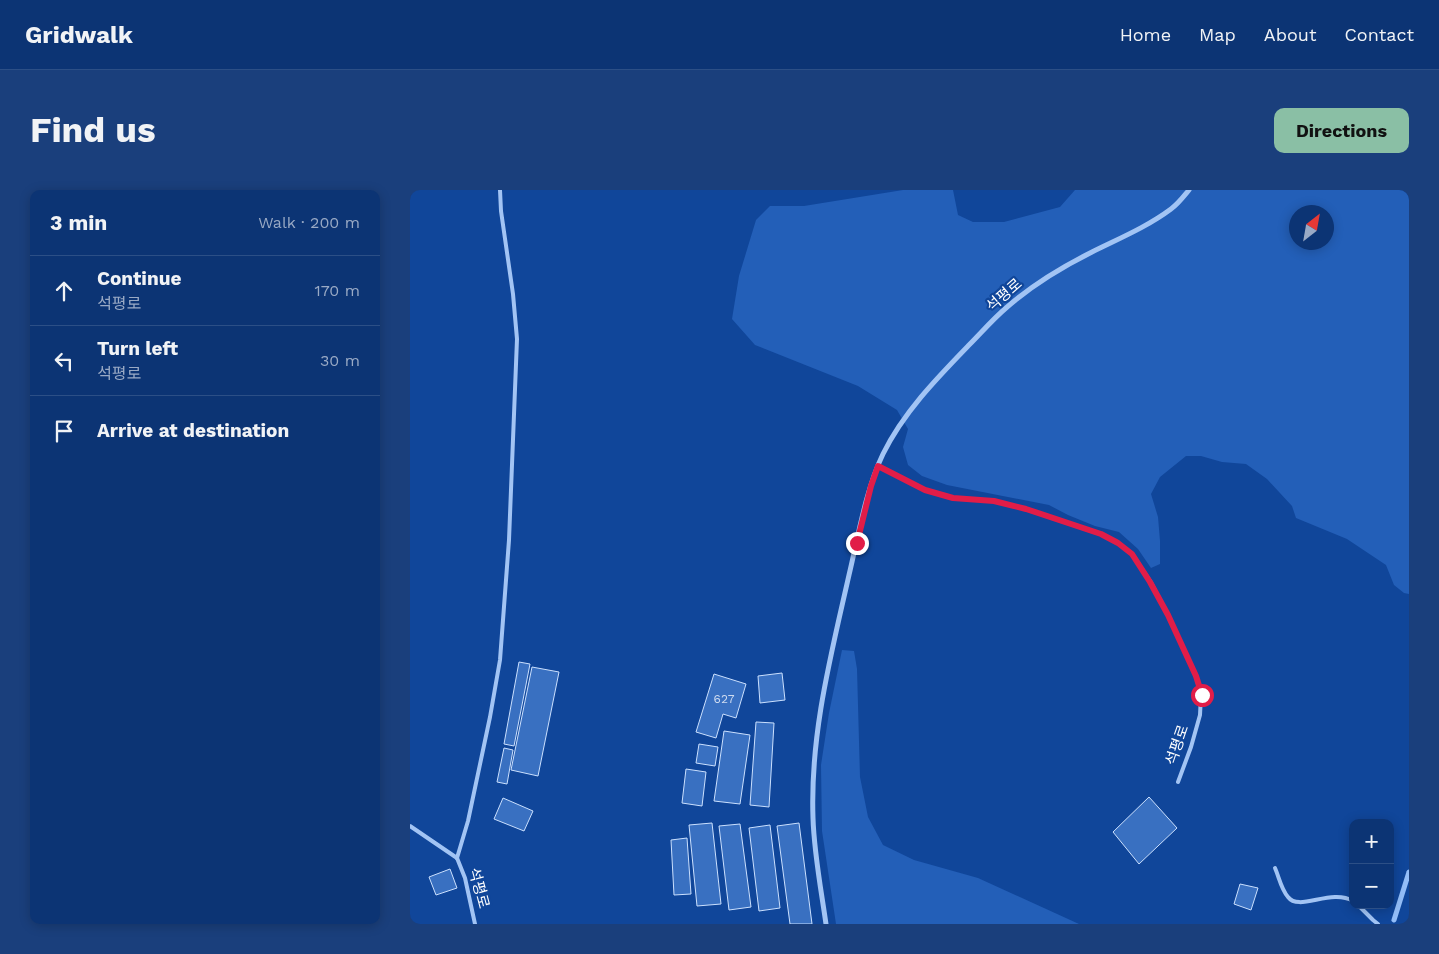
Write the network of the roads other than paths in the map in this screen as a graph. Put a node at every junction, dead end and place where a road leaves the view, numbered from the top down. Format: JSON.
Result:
{"nodes":[{"id":1,"x":500,"y":190,"type":"edge"},
{"id":2,"x":1190,"y":190,"type":"edge"},
{"id":3,"x":878,"y":466,"type":"junction"},
{"id":4,"x":1178,"y":782,"type":"dead end"},
{"id":5,"x":410,"y":826,"type":"edge"},
{"id":6,"x":457,"y":858,"type":"junction"},
{"id":7,"x":1275,"y":868,"type":"dead end"},
{"id":8,"x":1349,"y":899,"type":"edge"},
{"id":9,"x":1362,"y":909,"type":"edge"},
{"id":10,"x":475,"y":924,"type":"edge"},
{"id":11,"x":826,"y":924,"type":"edge"},
{"id":12,"x":1378,"y":924,"type":"edge"}],
"edges":[{"from":1,"to":6,"type":"lane"},
{"from":2,"to":3,"type":"street","name":"석평로"},
{"from":3,"to":4,"type":"lane","name":"석평로"},
{"from":3,"to":11,"type":"street","name":"석평로"},
{"from":5,"to":6,"type":"lane"},
{"from":6,"to":10,"type":"lane","name":"석평로"},
{"from":7,"to":8,"type":"lane"},
{"from":9,"to":12,"type":"lane"}]}
